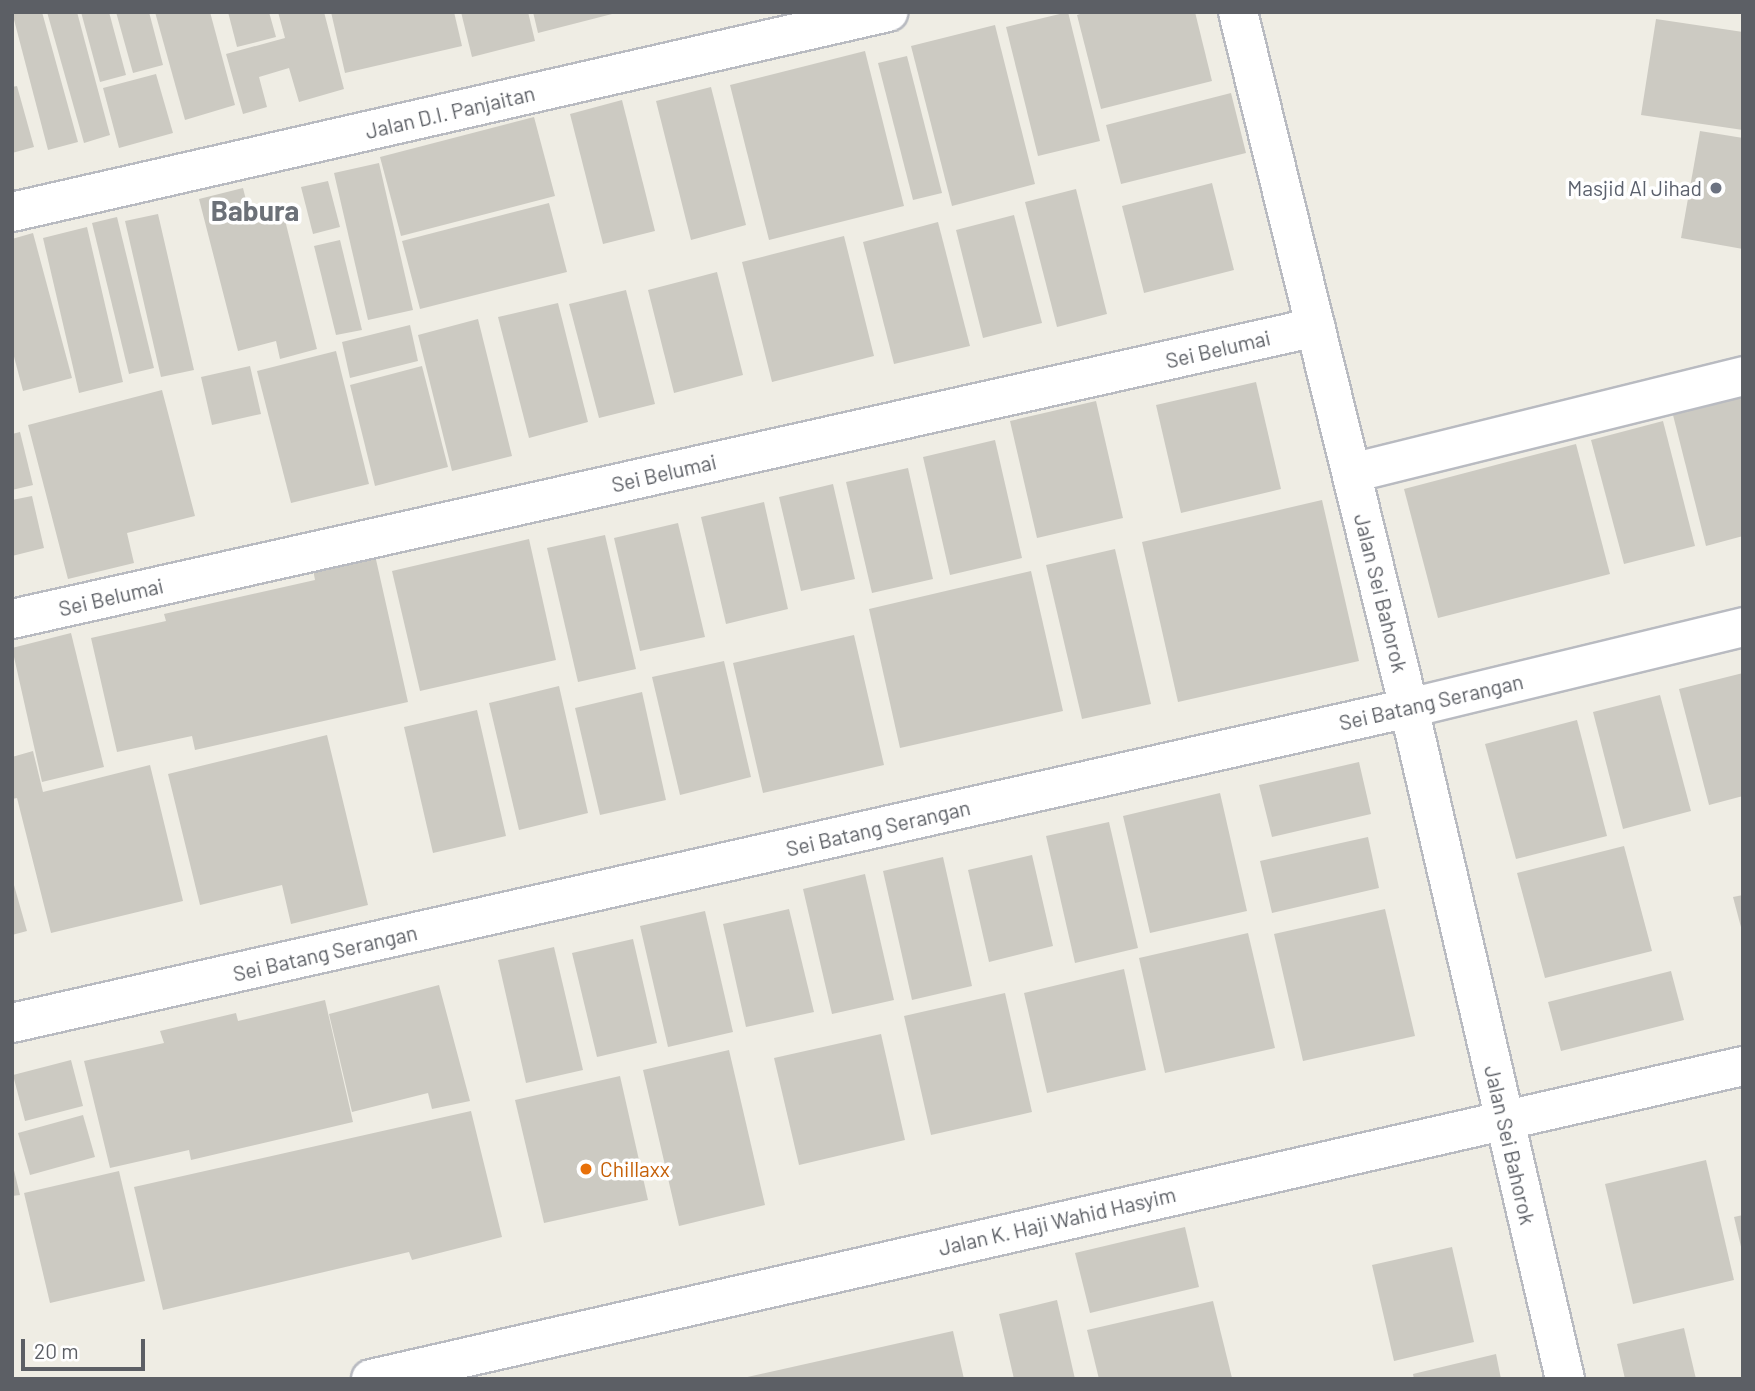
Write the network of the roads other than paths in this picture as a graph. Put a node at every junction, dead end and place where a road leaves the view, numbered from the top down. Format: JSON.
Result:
{"nodes":[{"id":1,"x":888,"y":12,"type":"edge"},
{"id":2,"x":1238,"y":12,"type":"edge"},
{"id":3,"x":12,"y":212,"type":"edge"},
{"id":4,"x":1316,"y":327,"type":"junction"},
{"id":5,"x":1743,"y":376,"type":"edge"},
{"id":6,"x":1352,"y":472,"type":"junction"},
{"id":7,"x":12,"y":619,"type":"edge"},
{"id":8,"x":1743,"y":627,"type":"edge"},
{"id":9,"x":1409,"y":708,"type":"junction"},
{"id":10,"x":12,"y":1023,"type":"edge"},
{"id":11,"x":1743,"y":1066,"type":"edge"},
{"id":12,"x":1504,"y":1117,"type":"junction"},
{"id":13,"x":371,"y":1379,"type":"edge"},
{"id":14,"x":1565,"y":1379,"type":"edge"}],
"edges":[{"from":1,"to":3,"type":"street","name":"Jalan D.I. Panjaitan"},
{"from":2,"to":4,"type":"street","name":"Jalan Sei Bahorok"},
{"from":4,"to":6,"type":"street","name":"Jalan Sei Bahorok"},
{"from":4,"to":7,"type":"street","name":"Sei Belumai"},
{"from":5,"to":6,"type":"street"},
{"from":6,"to":9,"type":"street","name":"Jalan Sei Bahorok"},
{"from":8,"to":9,"type":"street","name":"Sei Batang Serangan"},
{"from":9,"to":10,"type":"street","name":"Sei Batang Serangan"},
{"from":9,"to":12,"type":"street","name":"Jalan Sei Bahorok"},
{"from":11,"to":12,"type":"street","name":"Jalan K. Haji Wahid Hasyim"},
{"from":12,"to":13,"type":"street","name":"Jalan K. Haji Wahid Hasyim"},
{"from":12,"to":14,"type":"street","name":"Jalan Sei Bahorok"}]}
